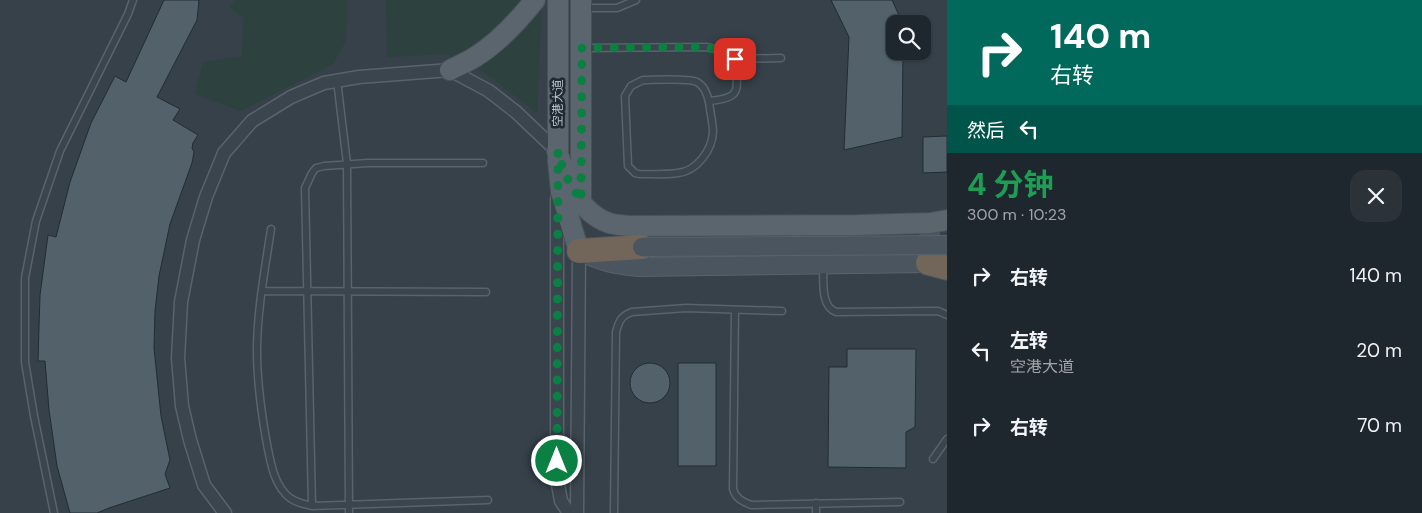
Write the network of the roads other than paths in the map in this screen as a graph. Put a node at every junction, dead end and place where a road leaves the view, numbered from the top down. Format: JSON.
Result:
{"nodes":[{"id":1,"x":133,"y":0,"type":"edge"},
{"id":2,"x":535,"y":0,"type":"edge"},
{"id":3,"x":558,"y":0,"type":"edge"},
{"id":4,"x":636,"y":0,"type":"edge"},
{"id":5,"x":626,"y":2,"type":"edge"},
{"id":6,"x":581,"y":4,"type":"edge"},
{"id":7,"x":582,"y":48,"type":"junction"},
{"id":8,"x":781,"y":58,"type":"dead end"},
{"id":9,"x":735,"y":59,"type":"junction"},
{"id":10,"x":450,"y":70,"type":"junction"},
{"id":11,"x":338,"y":80,"type":"junction"},
{"id":12,"x":709,"y":101,"type":"junction"},
{"id":13,"x":558,"y":151,"type":"junction"},
{"id":14,"x":483,"y":163,"type":"dead end"},
{"id":15,"x":347,"y":164,"type":"junction"},
{"id":16,"x":581,"y":201,"type":"junction"},
{"id":17,"x":938,"y":222,"type":"edge"},
{"id":18,"x":271,"y":230,"type":"dead end"},
{"id":19,"x":947,"y":245,"type":"edge"},
{"id":20,"x":642,"y":247,"type":"joint"},
{"id":21,"x":579,"y":251,"type":"junction"},
{"id":22,"x":823,"y":266,"type":"junction"},
{"id":23,"x":938,"y":266,"type":"edge"},
{"id":24,"x":262,"y":291,"type":"junction"},
{"id":25,"x":307,"y":292,"type":"junction"},
{"id":26,"x":347,"y":292,"type":"junction"},
{"id":27,"x":486,"y":292,"type":"dead end"},
{"id":28,"x":735,"y":310,"type":"junction"},
{"id":29,"x":782,"y":311,"type":"dead end"},
{"id":30,"x":947,"y":315,"type":"edge"},
{"id":31,"x":947,"y":438,"type":"edge"},
{"id":32,"x":933,"y":459,"type":"dead end"},
{"id":33,"x":488,"y":500,"type":"dead end"},
{"id":34,"x":900,"y":502,"type":"dead end"},
{"id":35,"x":816,"y":503,"type":"junction"},
{"id":36,"x":350,"y":504,"type":"junction"},
{"id":37,"x":312,"y":506,"type":"junction"},
{"id":38,"x":54,"y":513,"type":"edge"},
{"id":39,"x":225,"y":513,"type":"edge"},
{"id":40,"x":349,"y":513,"type":"edge"},
{"id":41,"x":569,"y":513,"type":"edge"},
{"id":42,"x":577,"y":513,"type":"edge"},
{"id":43,"x":614,"y":513,"type":"edge"},
{"id":44,"x":816,"y":513,"type":"edge"}],
"edges":[{"from":1,"to":38,"type":"lane"},
{"from":2,"to":10,"type":"main road"},
{"from":3,"to":13,"type":"main road","name":"空港大道"},
{"from":4,"to":5,"type":"lane"},
{"from":5,"to":6,"type":"lane"},
{"from":6,"to":7,"type":"main road","name":"空港大道"},
{"from":7,"to":9,"type":"lane"},
{"from":7,"to":16,"type":"main road","name":"空港大道"},
{"from":8,"to":9,"type":"lane"},
{"from":9,"to":12,"type":"lane"},
{"from":10,"to":11,"type":"street"},
{"from":10,"to":13,"type":"street"},
{"from":11,"to":15,"type":"lane"},
{"from":11,"to":39,"type":"street"},
{"from":12,"to":12,"type":"lane"},
{"from":13,"to":16,"type":"main road"},
{"from":13,"to":21,"type":"main road","name":"空港大道"},
{"from":13,"to":41,"type":"street"},
{"from":14,"to":15,"type":"lane"},
{"from":15,"to":25,"type":"lane"},
{"from":15,"to":26,"type":"lane"},
{"from":16,"to":17,"type":"main road"},
{"from":16,"to":21,"type":"main road","name":"空港大道"},
{"from":17,"to":23,"type":"street"},
{"from":18,"to":24,"type":"lane"},
{"from":19,"to":20,"type":"street","bridge":true},
{"from":20,"to":21,"type":"highway"},
{"from":21,"to":22,"type":"street"},
{"from":21,"to":42,"type":"street"},
{"from":22,"to":23,"type":"street"},
{"from":22,"to":30,"type":"lane"},
{"from":24,"to":25,"type":"lane"},
{"from":24,"to":37,"type":"lane"},
{"from":25,"to":26,"type":"lane"},
{"from":25,"to":37,"type":"lane"},
{"from":26,"to":27,"type":"lane"},
{"from":26,"to":36,"type":"lane"},
{"from":28,"to":29,"type":"lane"},
{"from":28,"to":35,"type":"lane"},
{"from":28,"to":43,"type":"lane"},
{"from":31,"to":32,"type":"lane"},
{"from":33,"to":36,"type":"lane"},
{"from":34,"to":35,"type":"lane"},
{"from":35,"to":44,"type":"lane"},
{"from":36,"to":37,"type":"lane"},
{"from":36,"to":40,"type":"lane"}]}
